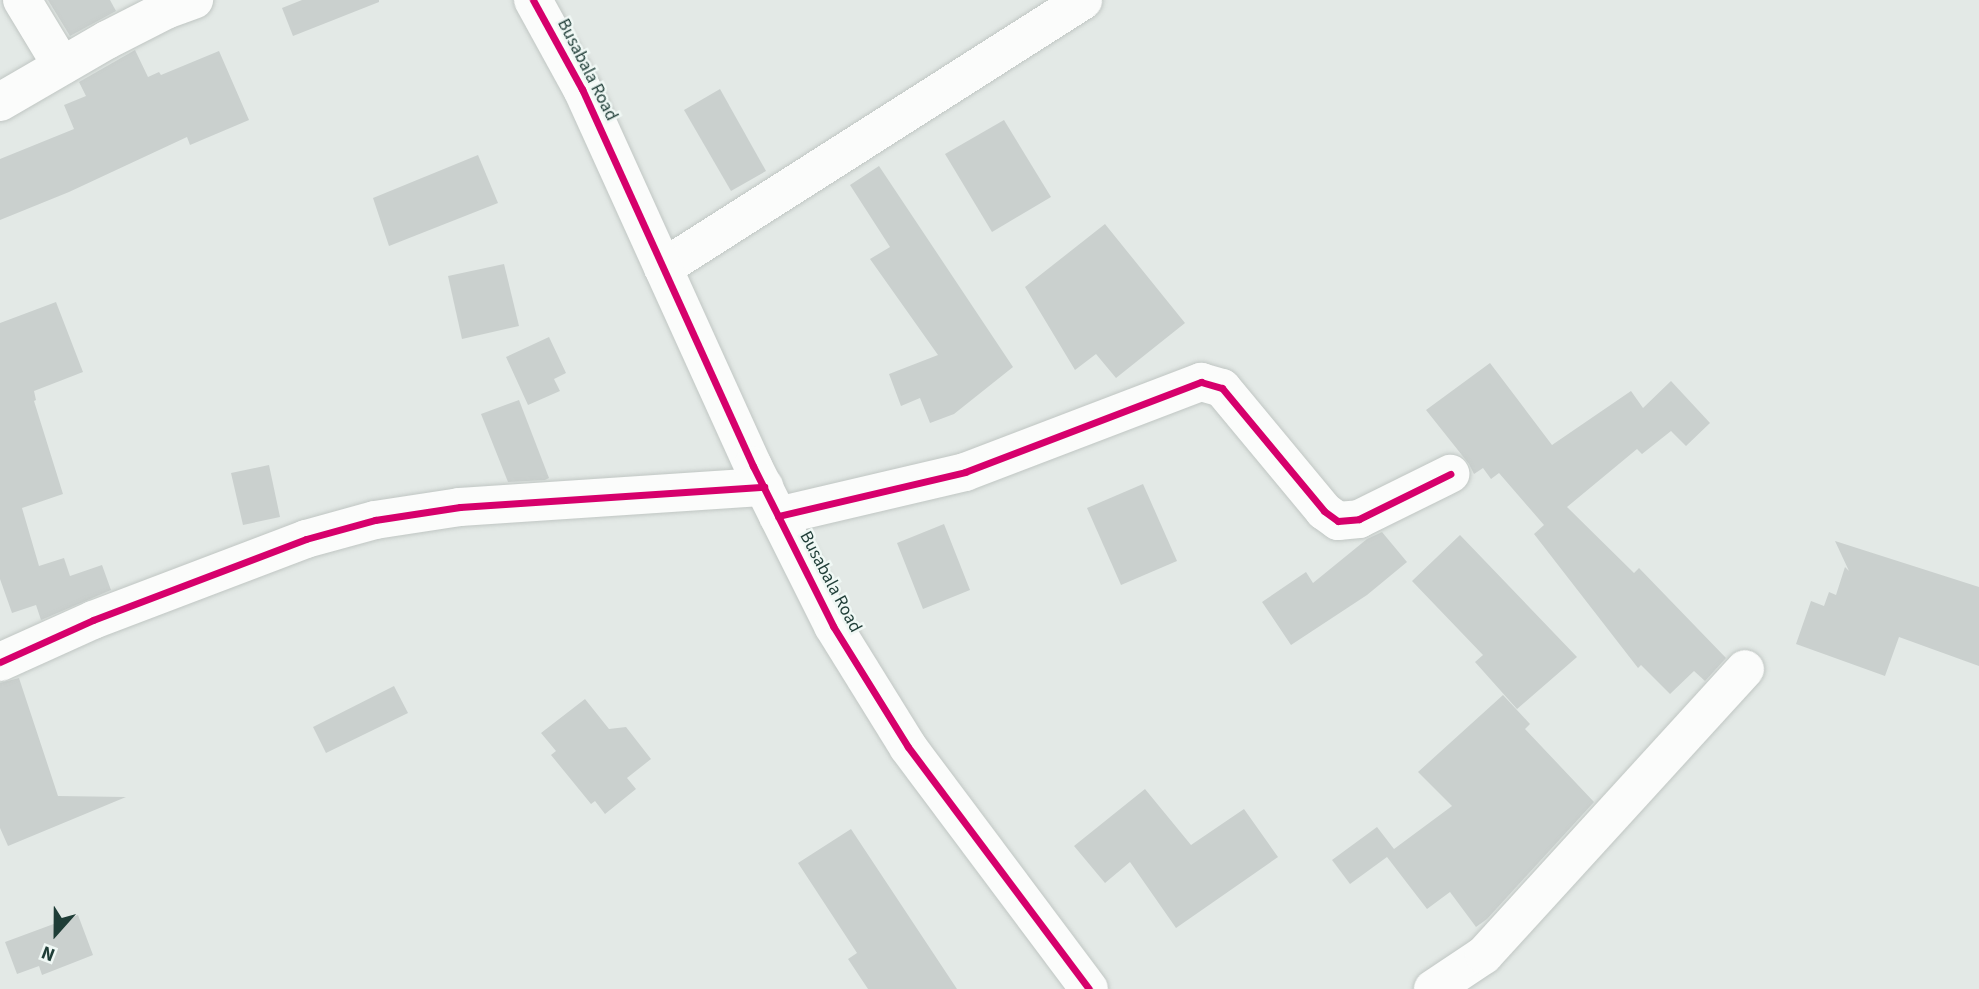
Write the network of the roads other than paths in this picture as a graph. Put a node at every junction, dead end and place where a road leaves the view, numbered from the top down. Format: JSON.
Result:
{"nodes":[{"id":1,"x":22,"y":0,"type":"edge"},
{"id":2,"x":194,"y":0,"type":"edge"},
{"id":3,"x":533,"y":0,"type":"edge"},
{"id":4,"x":1083,"y":0,"type":"edge"},
{"id":5,"x":62,"y":66,"type":"junction"},
{"id":6,"x":0,"y":102,"type":"edge"},
{"id":7,"x":663,"y":268,"type":"junction"},
{"id":8,"x":1450,"y":474,"type":"dead end"},
{"id":9,"x":771,"y":501,"type":"junction"},
{"id":10,"x":0,"y":662,"type":"edge"},
{"id":11,"x":1745,"y":670,"type":"dead end"},
{"id":12,"x":1089,"y":989,"type":"edge"},
{"id":13,"x":1433,"y":989,"type":"edge"}],
"edges":[{"from":1,"to":5,"type":"street"},
{"from":2,"to":5,"type":"street"},
{"from":3,"to":7,"type":"street","name":"Busabala Road"},
{"from":4,"to":7,"type":"street"},
{"from":5,"to":6,"type":"street"},
{"from":7,"to":9,"type":"street","name":"Busabala Road"},
{"from":8,"to":9,"type":"street"},
{"from":9,"to":10,"type":"street"},
{"from":9,"to":12,"type":"street","name":"Busabala Road"},
{"from":11,"to":13,"type":"street"}]}
